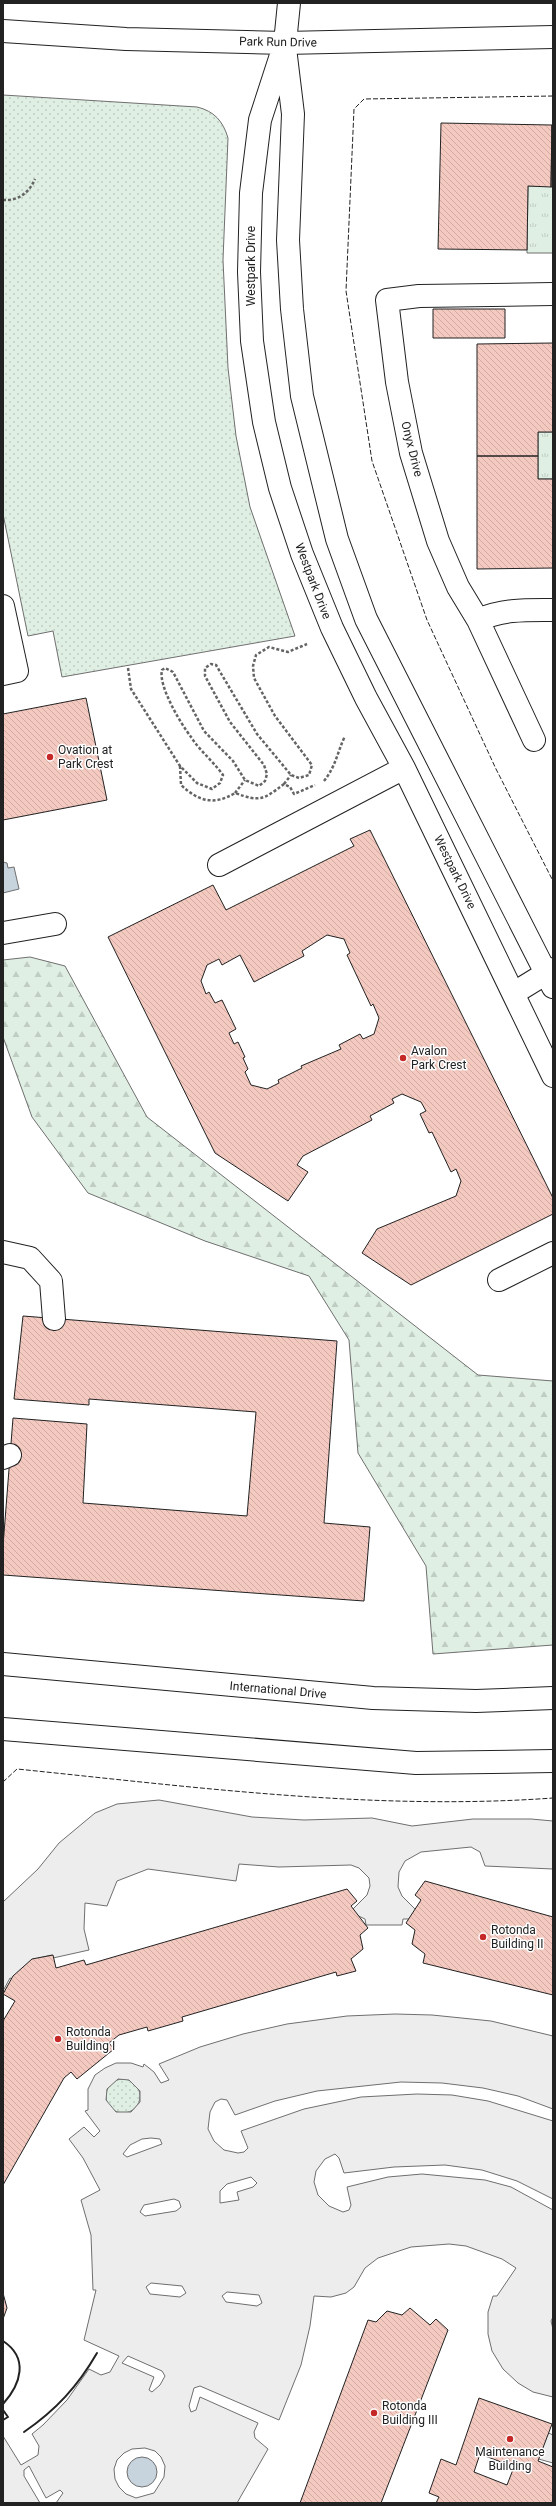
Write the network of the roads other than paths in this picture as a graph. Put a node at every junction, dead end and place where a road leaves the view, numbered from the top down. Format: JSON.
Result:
{"nodes":[{"id":1,"x":289,"y":3,"type":"edge"},
{"id":2,"x":3,"y":31,"type":"edge"},
{"id":3,"x":553,"y":37,"type":"edge"},
{"id":4,"x":284,"y":43,"type":"junction"},
{"id":5,"x":553,"y":294,"type":"edge"},
{"id":6,"x":3,"y":606,"type":"edge"},
{"id":7,"x":553,"y":610,"type":"edge"},
{"id":8,"x":478,"y":620,"type":"junction"},
{"id":9,"x":3,"y":674,"type":"edge"},
{"id":10,"x":534,"y":740,"type":"dead end"},
{"id":11,"x":404,"y":768,"type":"junction"},
{"id":12,"x":219,"y":865,"type":"dead end"},
{"id":13,"x":55,"y":924,"type":"dead end"},
{"id":14,"x":3,"y":933,"type":"edge"},
{"id":15,"x":551,"y":977,"type":"edge"},
{"id":16,"x":514,"y":993,"type":"junction"},
{"id":17,"x":553,"y":1076,"type":"edge"},
{"id":18,"x":3,"y":1252,"type":"edge"},
{"id":19,"x":553,"y":1253,"type":"edge"},
{"id":20,"x":499,"y":1280,"type":"dead end"},
{"id":21,"x":54,"y":1319,"type":"dead end"},
{"id":22,"x":3,"y":1664,"type":"edge"},
{"id":23,"x":553,"y":1698,"type":"edge"},
{"id":24,"x":3,"y":1729,"type":"edge"},
{"id":25,"x":553,"y":1761,"type":"edge"}],
"edges":[{"from":1,"to":4,"type":"street","name":"Westpark Drive"},
{"from":2,"to":4,"type":"street","name":"Park Run Drive"},
{"from":3,"to":4,"type":"street","name":"Park Run Drive"},
{"from":4,"to":11,"type":"street","name":"Westpark Drive"},
{"from":4,"to":15,"type":"street","name":"Westpark Drive"},
{"from":5,"to":8,"type":"street","name":"Onyx Drive"},
{"from":6,"to":9,"type":"street"},
{"from":7,"to":8,"type":"street"},
{"from":8,"to":10,"type":"street","name":"Onyx Drive"},
{"from":11,"to":12,"type":"street"},
{"from":11,"to":16,"type":"street","name":"Westpark Drive"},
{"from":13,"to":14,"type":"street"},
{"from":15,"to":16,"type":"street"},
{"from":16,"to":17,"type":"street","name":"Westpark Drive"},
{"from":18,"to":21,"type":"street"},
{"from":19,"to":20,"type":"street"},
{"from":22,"to":23,"type":"street","name":"International Drive"},
{"from":24,"to":25,"type":"street"}]}
